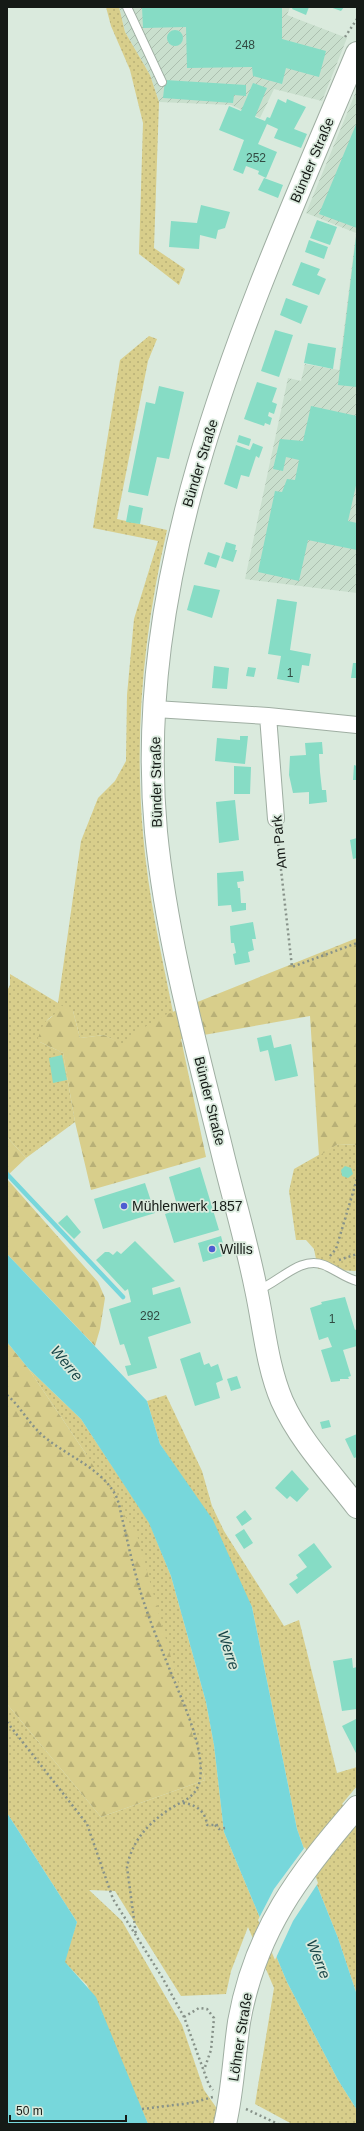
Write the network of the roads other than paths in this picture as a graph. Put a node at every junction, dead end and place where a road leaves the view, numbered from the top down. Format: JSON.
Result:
{"nodes":[{"id":1,"x":127,"y":7,"type":"edge"},
{"id":2,"x":349,"y":48,"type":"edge"},
{"id":3,"x":162,"y":82,"type":"dead end"},
{"id":4,"x":155,"y":709,"type":"junction"},
{"id":5,"x":268,"y":716,"type":"junction"},
{"id":6,"x":357,"y":725,"type":"edge"},
{"id":7,"x":276,"y":819,"type":"road end"},
{"id":8,"x":357,"y":1282,"type":"edge"},
{"id":9,"x":257,"y":1291,"type":"junction"},
{"id":10,"x":357,"y":1507,"type":"edge"},
{"id":11,"x":355,"y":1810,"type":"edge"},
{"id":12,"x":225,"y":2124,"type":"edge"}],
"edges":[{"from":1,"to":3,"type":"lane"},
{"from":2,"to":4,"type":"main road","name":"Bünder Straße"},
{"from":4,"to":5,"type":"street"},
{"from":4,"to":9,"type":"main road","name":"Bünder Straße"},
{"from":5,"to":6,"type":"street"},
{"from":5,"to":7,"type":"street","name":"Am Park"},
{"from":8,"to":9,"type":"lane"},
{"from":9,"to":10,"type":"main road","name":"Bünder Straße"},
{"from":11,"to":12,"type":"main road","name":"Löhner Straße"}]}
